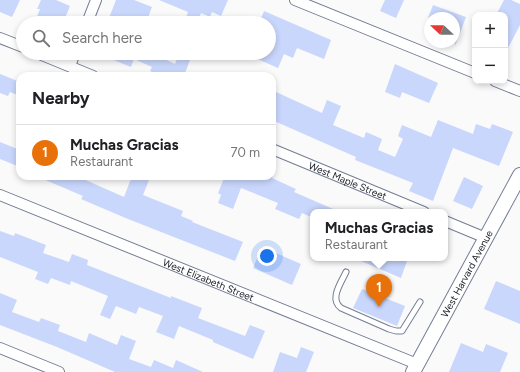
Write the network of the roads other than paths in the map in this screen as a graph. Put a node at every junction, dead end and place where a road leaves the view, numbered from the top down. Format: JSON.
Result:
{"nodes":[{"id":1,"x":96,"y":0,"type":"edge"},
{"id":2,"x":294,"y":0,"type":"edge"},
{"id":3,"x":90,"y":16,"type":"edge"},
{"id":4,"x":0,"y":38,"type":"edge"},
{"id":5,"x":16,"y":44,"type":"edge"},
{"id":6,"x":55,"y":60,"type":"edge"},
{"id":7,"x":72,"y":60,"type":"edge"},
{"id":8,"x":70,"y":66,"type":"junction"},
{"id":9,"x":84,"y":72,"type":"edge"},
{"id":10,"x":472,"y":72,"type":"edge"},
{"id":11,"x":502,"y":84,"type":"edge"},
{"id":12,"x":520,"y":91,"type":"edge"},
{"id":13,"x":276,"y":152,"type":"edge"},
{"id":14,"x":520,"y":175,"type":"edge"},
{"id":15,"x":0,"y":195,"type":"edge"},
{"id":16,"x":417,"y":209,"type":"edge"},
{"id":17,"x":448,"y":222,"type":"edge"},
{"id":18,"x":486,"y":238,"type":"junction"},
{"id":19,"x":346,"y":272,"type":"dead end"},
{"id":20,"x":420,"y":302,"type":"dead end"},
{"id":21,"x":0,"y":348,"type":"edge"},
{"id":22,"x":415,"y":368,"type":"edge"},
{"id":23,"x":59,"y":372,"type":"edge"}],
"edges":[{"from":1,"to":3,"type":"street"},
{"from":2,"to":10,"type":"street"},
{"from":4,"to":5,"type":"street"},
{"from":6,"to":8,"type":"street"},
{"from":7,"to":8,"type":"street"},
{"from":8,"to":9,"type":"street"},
{"from":11,"to":12,"type":"street"},
{"from":13,"to":16,"type":"street","name":"West Maple Street"},
{"from":14,"to":18,"type":"main road","name":"West Harvard Avenue"},
{"from":15,"to":22,"type":"street","name":"West Elizabeth Street"},
{"from":17,"to":18,"type":"street"},
{"from":18,"to":22,"type":"main road","name":"West Harvard Avenue"},
{"from":19,"to":20,"type":"lane"},
{"from":21,"to":23,"type":"street"}]}
